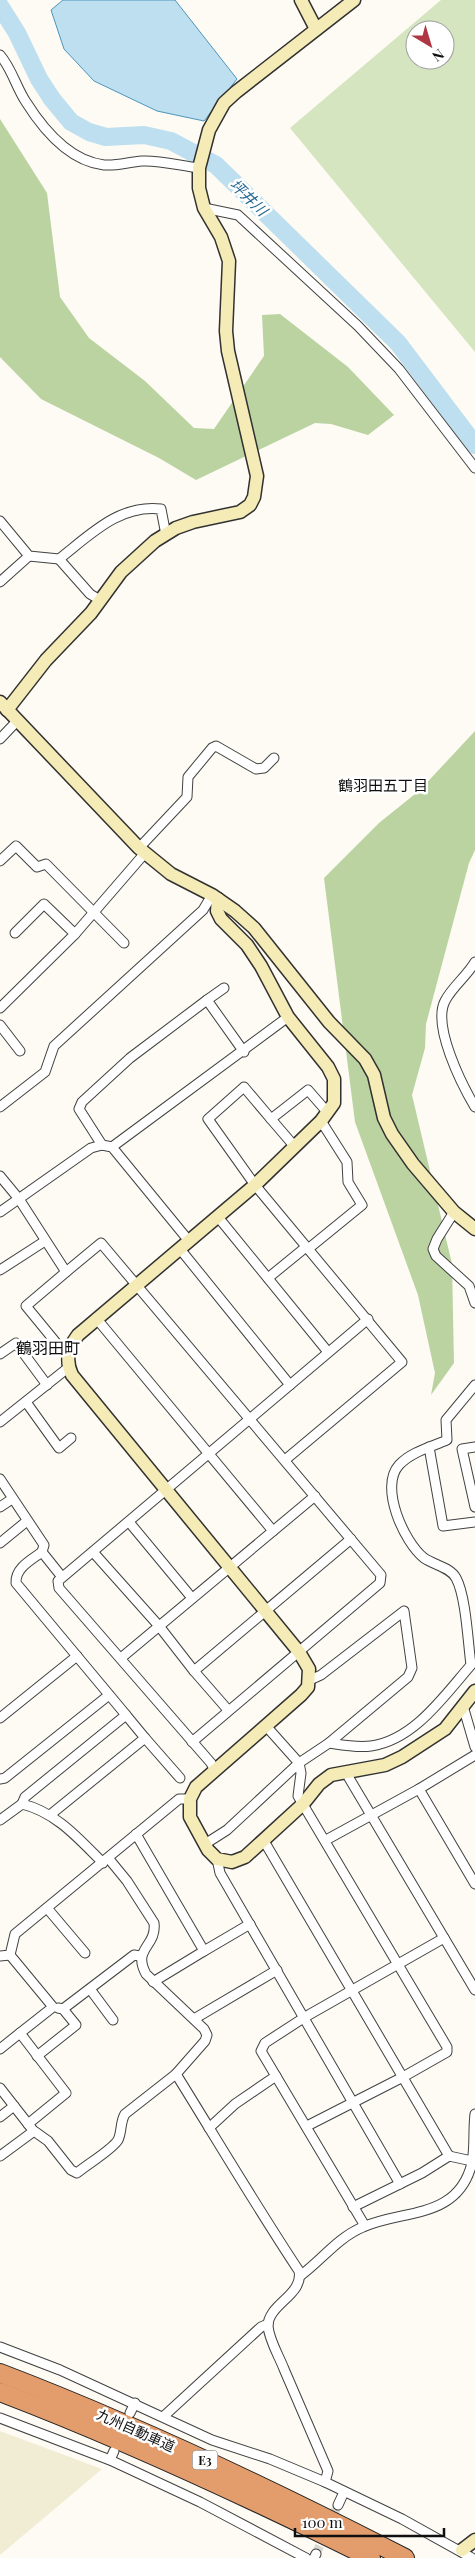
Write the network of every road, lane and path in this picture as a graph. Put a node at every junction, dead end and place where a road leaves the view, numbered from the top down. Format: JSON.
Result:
{"nodes":[{"id":1,"x":301,"y":0,"type":"edge"},
{"id":2,"x":354,"y":0,"type":"edge"},
{"id":3,"x":316,"y":29,"type":"junction"},
{"id":4,"x":0,"y":55,"type":"edge"},
{"id":5,"x":199,"y":168,"type":"junction"},
{"id":6,"x":204,"y":208,"type":"junction"},
{"id":7,"x":475,"y":468,"type":"edge"},
{"id":8,"x":0,"y":521,"type":"edge"},
{"id":9,"x":166,"y":535,"type":"junction"},
{"id":10,"x":29,"y":556,"type":"junction"},
{"id":11,"x":60,"y":559,"type":"junction"},
{"id":12,"x":0,"y":582,"type":"edge"},
{"id":13,"x":100,"y":600,"type":"junction"},
{"id":14,"x":4,"y":706,"type":"edge"},
{"id":15,"x":18,"y":720,"type":"junction"},
{"id":16,"x":0,"y":739,"type":"edge"},
{"id":17,"x":274,"y":758,"type":"dead end"},
{"id":18,"x":142,"y":850,"type":"junction"},
{"id":19,"x":0,"y":861,"type":"edge"},
{"id":20,"x":215,"y":897,"type":"junction"},
{"id":21,"x":94,"y":913,"type":"junction"},
{"id":22,"x":16,"y":933,"type":"dead end"},
{"id":23,"x":75,"y":934,"type":"junction"},
{"id":24,"x":124,"y":943,"type":"dead end"},
{"id":25,"x":475,"y":962,"type":"edge"},
{"id":26,"x":224,"y":988,"type":"dead end"},
{"id":27,"x":208,"y":1000,"type":"junction"},
{"id":28,"x":0,"y":1008,"type":"edge"},
{"id":29,"x":288,"y":1017,"type":"junction"},
{"id":30,"x":0,"y":1025,"type":"edge"},
{"id":31,"x":20,"y":1051,"type":"dead end"},
{"id":32,"x":244,"y":1052,"type":"junction"},
{"id":33,"x":0,"y":1107,"type":"edge"},
{"id":34,"x":475,"y":1107,"type":"edge"},
{"id":35,"x":325,"y":1117,"type":"junction"},
{"id":36,"x":271,"y":1119,"type":"junction"},
{"id":37,"x":102,"y":1145,"type":"junction"},
{"id":38,"x":295,"y":1147,"type":"junction"},
{"id":39,"x":112,"y":1148,"type":"junction"},
{"id":40,"x":0,"y":1176,"type":"edge"},
{"id":41,"x":255,"y":1185,"type":"junction"},
{"id":42,"x":19,"y":1199,"type":"junction"},
{"id":43,"x":0,"y":1212,"type":"edge"},
{"id":44,"x":454,"y":1212,"type":"junction"},
{"id":45,"x":218,"y":1217,"type":"junction"},
{"id":46,"x":475,"y":1229,"type":"edge"},
{"id":47,"x":45,"y":1241,"type":"junction"},
{"id":48,"x":184,"y":1245,"type":"junction"},
{"id":49,"x":307,"y":1248,"type":"junction"},
{"id":50,"x":0,"y":1270,"type":"edge"},
{"id":51,"x":66,"y":1272,"type":"junction"},
{"id":52,"x":268,"y":1278,"type":"junction"},
{"id":53,"x":137,"y":1285,"type":"junction"},
{"id":54,"x":475,"y":1303,"type":"edge"},
{"id":55,"x":96,"y":1318,"type":"junction"},
{"id":56,"x":368,"y":1320,"type":"junction"},
{"id":57,"x":69,"y":1349,"type":"junction"},
{"id":58,"x":328,"y":1352,"type":"junction"},
{"id":59,"x":0,"y":1354,"type":"edge"},
{"id":60,"x":69,"y":1367,"type":"junction"},
{"id":61,"x":47,"y":1385,"type":"junction"},
{"id":62,"x":290,"y":1385,"type":"junction"},
{"id":63,"x":475,"y":1385,"type":"edge"},
{"id":64,"x":26,"y":1402,"type":"junction"},
{"id":65,"x":250,"y":1419,"type":"junction"},
{"id":66,"x":0,"y":1422,"type":"edge"},
{"id":67,"x":71,"y":1438,"type":"dead end"},
{"id":68,"x":475,"y":1446,"type":"edge"},
{"id":69,"x":429,"y":1447,"type":"junction"},
{"id":70,"x":209,"y":1454,"type":"junction"},
{"id":71,"x":285,"y":1460,"type":"junction"},
{"id":72,"x":0,"y":1479,"type":"edge"},
{"id":73,"x":166,"y":1490,"type":"junction"},
{"id":74,"x":315,"y":1496,"type":"junction"},
{"id":75,"x":12,"y":1499,"type":"junction"},
{"id":76,"x":0,"y":1507,"type":"edge"},
{"id":77,"x":475,"y":1507,"type":"edge"},
{"id":78,"x":27,"y":1521,"type":"junction"},
{"id":79,"x":129,"y":1522,"type":"junction"},
{"id":80,"x":475,"y":1522,"type":"edge"},
{"id":81,"x":273,"y":1531,"type":"junction"},
{"id":82,"x":351,"y":1539,"type":"junction"},
{"id":83,"x":0,"y":1543,"type":"edge"},
{"id":84,"x":42,"y":1552,"type":"junction"},
{"id":85,"x":93,"y":1552,"type":"junction"},
{"id":86,"x":230,"y":1566,"type":"junction"},
{"id":87,"x":62,"y":1577,"type":"junction"},
{"id":88,"x":192,"y":1598,"type":"junction"},
{"id":89,"x":265,"y":1610,"type":"junction"},
{"id":90,"x":159,"y":1626,"type":"junction"},
{"id":91,"x":299,"y":1652,"type":"junction"},
{"id":92,"x":77,"y":1656,"type":"junction"},
{"id":93,"x":121,"y":1658,"type":"junction"},
{"id":94,"x":194,"y":1670,"type":"junction"},
{"id":95,"x":310,"y":1680,"type":"junction"},
{"id":96,"x":475,"y":1691,"type":"edge"},
{"id":97,"x":109,"y":1694,"type":"junction"},
{"id":98,"x":463,"y":1706,"type":"junction"},
{"id":99,"x":228,"y":1710,"type":"junction"},
{"id":100,"x":126,"y":1715,"type":"junction"},
{"id":101,"x":0,"y":1718,"type":"edge"},
{"id":102,"x":266,"y":1726,"type":"junction"},
{"id":103,"x":145,"y":1738,"type":"junction"},
{"id":104,"x":192,"y":1742,"type":"junction"},
{"id":105,"x":328,"y":1743,"type":"junction"},
{"id":106,"x":475,"y":1747,"type":"edge"},
{"id":107,"x":475,"y":1755,"type":"edge"},
{"id":108,"x":299,"y":1762,"type":"junction"},
{"id":109,"x":215,"y":1771,"type":"junction"},
{"id":110,"x":347,"y":1771,"type":"junction"},
{"id":111,"x":180,"y":1778,"type":"dead end"},
{"id":112,"x":0,"y":1779,"type":"edge"},
{"id":113,"x":419,"y":1789,"type":"junction"},
{"id":114,"x":190,"y":1799,"type":"junction"},
{"id":115,"x":22,"y":1804,"type":"junction"},
{"id":116,"x":303,"y":1804,"type":"junction"},
{"id":117,"x":372,"y":1814,"type":"junction"},
{"id":118,"x":50,"y":1815,"type":"junction"},
{"id":119,"x":0,"y":1820,"type":"edge"},
{"id":120,"x":136,"y":1834,"type":"junction"},
{"id":121,"x":326,"y":1840,"type":"junction"},
{"id":122,"x":264,"y":1841,"type":"junction"},
{"id":123,"x":205,"y":1844,"type":"junction"},
{"id":124,"x":217,"y":1859,"type":"junction"},
{"id":125,"x":106,"y":1861,"type":"junction"},
{"id":126,"x":475,"y":1884,"type":"edge"},
{"id":127,"x":47,"y":1908,"type":"junction"},
{"id":128,"x":250,"y":1924,"type":"junction"},
{"id":129,"x":444,"y":1938,"type":"junction"},
{"id":130,"x":204,"y":1951,"type":"junction"},
{"id":131,"x":85,"y":1953,"type":"dead end"},
{"id":132,"x":10,"y":1955,"type":"junction"},
{"id":133,"x":0,"y":1956,"type":"edge"},
{"id":134,"x":140,"y":1956,"type":"junction"},
{"id":135,"x":398,"y":1964,"type":"junction"},
{"id":136,"x":277,"y":1970,"type":"junction"},
{"id":137,"x":471,"y":1975,"type":"edge"},
{"id":138,"x":153,"y":1982,"type":"junction"},
{"id":139,"x":90,"y":1989,"type":"junction"},
{"id":140,"x":352,"y":1990,"type":"junction"},
{"id":141,"x":475,"y":1990,"type":"edge"},
{"id":142,"x":53,"y":2007,"type":"junction"},
{"id":143,"x":63,"y":2009,"type":"junction"},
{"id":144,"x":305,"y":2017,"type":"junction"},
{"id":145,"x":194,"y":2019,"type":"junction"},
{"id":146,"x":113,"y":2020,"type":"dead end"},
{"id":147,"x":20,"y":2033,"type":"junction"},
{"id":148,"x":0,"y":2049,"type":"edge"},
{"id":149,"x":37,"y":2056,"type":"junction"},
{"id":150,"x":176,"y":2074,"type":"junction"},
{"id":151,"x":276,"y":2076,"type":"junction"},
{"id":152,"x":403,"y":2077,"type":"junction"},
{"id":153,"x":0,"y":2088,"type":"edge"},
{"id":154,"x":354,"y":2102,"type":"junction"},
{"id":155,"x":14,"y":2106,"type":"junction"},
{"id":156,"x":475,"y":2114,"type":"edge"},
{"id":157,"x":0,"y":2117,"type":"edge"},
{"id":158,"x":307,"y":2126,"type":"junction"},
{"id":159,"x":31,"y":2127,"type":"junction"},
{"id":160,"x":209,"y":2128,"type":"junction"},
{"id":161,"x":0,"y":2156,"type":"edge"},
{"id":162,"x":449,"y":2156,"type":"junction"},
{"id":163,"x":472,"y":2160,"type":"junction"},
{"id":164,"x":400,"y":2184,"type":"junction"},
{"id":165,"x":353,"y":2207,"type":"junction"},
{"id":166,"x":365,"y":2226,"type":"junction"},
{"id":167,"x":300,"y":2276,"type":"junction"},
{"id":168,"x":268,"y":2324,"type":"junction"},
{"id":169,"x":0,"y":2347,"type":"edge"},
{"id":170,"x":0,"y":2373,"type":"edge"},
{"id":171,"x":0,"y":2392,"type":"edge"},
{"id":172,"x":135,"y":2403,"type":"junction"},
{"id":173,"x":130,"y":2413,"type":"dead end"},
{"id":174,"x":164,"y":2416,"type":"junction"},
{"id":175,"x":0,"y":2418,"type":"edge"},
{"id":176,"x":114,"y":2451,"type":"dead end"},
{"id":177,"x":110,"y":2460,"type":"junction"},
{"id":178,"x":325,"y":2482,"type":"junction"},
{"id":179,"x":344,"y":2492,"type":"junction"},
{"id":180,"x":338,"y":2505,"type":"tunnel mouth"},
{"id":181,"x":475,"y":2540,"type":"edge"},
{"id":182,"x":467,"y":2554,"type":"edge"},
{"id":183,"x":301,"y":2557,"type":"edge"},
{"id":184,"x":371,"y":2558,"type":"edge"},
{"id":185,"x":405,"y":2558,"type":"edge"}],
"edges":[{"from":1,"to":3,"type":"street"},
{"from":2,"to":3,"type":"street"},
{"from":3,"to":5,"type":"street"},
{"from":4,"to":5,"type":"street"},
{"from":5,"to":6,"type":"street"},
{"from":6,"to":7,"type":"street"},
{"from":6,"to":9,"type":"street"},
{"from":8,"to":10,"type":"street"},
{"from":9,"to":11,"type":"street"},
{"from":9,"to":13,"type":"street"},
{"from":10,"to":11,"type":"street"},
{"from":10,"to":12,"type":"street"},
{"from":11,"to":13,"type":"street"},
{"from":13,"to":14,"type":"street"},
{"from":14,"to":15,"type":"street"},
{"from":15,"to":16,"type":"street"},
{"from":15,"to":18,"type":"street"},
{"from":17,"to":18,"type":"street"},
{"from":18,"to":20,"type":"street"},
{"from":18,"to":21,"type":"street"},
{"from":19,"to":21,"type":"street"},
{"from":20,"to":29,"type":"street"},
{"from":20,"to":33,"type":"street"},
{"from":20,"to":44,"type":"street"},
{"from":21,"to":23,"type":"street"},
{"from":21,"to":24,"type":"street"},
{"from":22,"to":23,"type":"street"},
{"from":23,"to":28,"type":"street"},
{"from":25,"to":34,"type":"street"},
{"from":26,"to":27,"type":"street"},
{"from":27,"to":32,"type":"street"},
{"from":27,"to":37,"type":"street"},
{"from":29,"to":32,"type":"street"},
{"from":29,"to":35,"type":"street"},
{"from":30,"to":31,"type":"street"},
{"from":32,"to":39,"type":"street"},
{"from":35,"to":36,"type":"street"},
{"from":35,"to":38,"type":"street"},
{"from":35,"to":49,"type":"street"},
{"from":36,"to":38,"type":"street"},
{"from":36,"to":41,"type":"street"},
{"from":37,"to":39,"type":"street"},
{"from":37,"to":42,"type":"street"},
{"from":38,"to":41,"type":"street"},
{"from":39,"to":48,"type":"street"},
{"from":40,"to":42,"type":"street"},
{"from":41,"to":45,"type":"street"},
{"from":41,"to":49,"type":"street"},
{"from":42,"to":43,"type":"street"},
{"from":42,"to":47,"type":"street"},
{"from":44,"to":46,"type":"street"},
{"from":44,"to":54,"type":"street"},
{"from":45,"to":48,"type":"street"},
{"from":45,"to":52,"type":"street"},
{"from":47,"to":50,"type":"street"},
{"from":47,"to":51,"type":"street"},
{"from":48,"to":53,"type":"street"},
{"from":48,"to":62,"type":"street"},
{"from":49,"to":52,"type":"street"},
{"from":49,"to":56,"type":"street"},
{"from":51,"to":53,"type":"street"},
{"from":51,"to":57,"type":"street"},
{"from":52,"to":58,"type":"street"},
{"from":53,"to":55,"type":"street"},
{"from":53,"to":65,"type":"street"},
{"from":55,"to":57,"type":"street"},
{"from":55,"to":70,"type":"street"},
{"from":56,"to":58,"type":"street"},
{"from":56,"to":71,"type":"street"},
{"from":57,"to":60,"type":"street"},
{"from":58,"to":62,"type":"street"},
{"from":59,"to":61,"type":"street"},
{"from":60,"to":61,"type":"street"},
{"from":60,"to":73,"type":"street"},
{"from":61,"to":64,"type":"street"},
{"from":62,"to":65,"type":"street"},
{"from":63,"to":69,"type":"street"},
{"from":64,"to":66,"type":"street"},
{"from":64,"to":67,"type":"street"},
{"from":65,"to":70,"type":"street"},
{"from":65,"to":71,"type":"street"},
{"from":68,"to":77,"type":"street"},
{"from":69,"to":80,"type":"street"},
{"from":69,"to":105,"type":"street"},
{"from":70,"to":73,"type":"street"},
{"from":70,"to":81,"type":"street"},
{"from":71,"to":74,"type":"street"},
{"from":72,"to":75,"type":"street"},
{"from":73,"to":79,"type":"street"},
{"from":73,"to":86,"type":"street"},
{"from":74,"to":81,"type":"street"},
{"from":74,"to":82,"type":"street"},
{"from":75,"to":76,"type":"street"},
{"from":75,"to":78,"type":"street"},
{"from":78,"to":83,"type":"street"},
{"from":78,"to":84,"type":"street"},
{"from":79,"to":85,"type":"street"},
{"from":79,"to":88,"type":"street"},
{"from":81,"to":86,"type":"street"},
{"from":82,"to":89,"type":"street"},
{"from":82,"to":91,"type":"street"},
{"from":84,"to":87,"type":"street"},
{"from":84,"to":92,"type":"street"},
{"from":85,"to":87,"type":"street"},
{"from":85,"to":90,"type":"street"},
{"from":86,"to":88,"type":"street"},
{"from":86,"to":89,"type":"street"},
{"from":87,"to":93,"type":"street"},
{"from":88,"to":90,"type":"street"},
{"from":89,"to":91,"type":"street"},
{"from":89,"to":94,"type":"street"},
{"from":90,"to":93,"type":"street"},
{"from":90,"to":94,"type":"street"},
{"from":91,"to":95,"type":"street"},
{"from":91,"to":99,"type":"street"},
{"from":92,"to":97,"type":"street"},
{"from":92,"to":101,"type":"street"},
{"from":93,"to":104,"type":"street"},
{"from":94,"to":99,"type":"street"},
{"from":95,"to":102,"type":"street"},
{"from":95,"to":105,"type":"street"},
{"from":96,"to":98,"type":"street"},
{"from":97,"to":100,"type":"street"},
{"from":97,"to":112,"type":"street"},
{"from":98,"to":106,"type":"street"},
{"from":98,"to":110,"type":"street"},
{"from":99,"to":104,"type":"street"},
{"from":100,"to":103,"type":"street"},
{"from":100,"to":115,"type":"street"},
{"from":102,"to":108,"type":"street"},
{"from":102,"to":109,"type":"street"},
{"from":103,"to":111,"type":"street"},
{"from":103,"to":118,"type":"street"},
{"from":104,"to":109,"type":"street"},
{"from":105,"to":108,"type":"street"},
{"from":107,"to":113,"type":"street"},
{"from":108,"to":116,"type":"street"},
{"from":108,"to":123,"type":"street"},
{"from":109,"to":114,"type":"street"},
{"from":110,"to":116,"type":"street"},
{"from":110,"to":117,"type":"street"},
{"from":113,"to":117,"type":"street"},
{"from":113,"to":126,"type":"street"},
{"from":114,"to":120,"type":"street"},
{"from":114,"to":123,"type":"street"},
{"from":115,"to":118,"type":"street"},
{"from":115,"to":119,"type":"street"},
{"from":116,"to":121,"type":"street"},
{"from":116,"to":122,"type":"street"},
{"from":117,"to":121,"type":"street"},
{"from":117,"to":129,"type":"street"},
{"from":118,"to":125,"type":"street"},
{"from":120,"to":125,"type":"street"},
{"from":120,"to":130,"type":"street"},
{"from":121,"to":135,"type":"street"},
{"from":122,"to":124,"type":"street"},
{"from":122,"to":140,"type":"street"},
{"from":123,"to":124,"type":"street"},
{"from":124,"to":128,"type":"street"},
{"from":125,"to":127,"type":"street"},
{"from":125,"to":134,"type":"street"},
{"from":127,"to":131,"type":"street"},
{"from":127,"to":132,"type":"street"},
{"from":128,"to":130,"type":"street"},
{"from":128,"to":136,"type":"street"},
{"from":129,"to":135,"type":"street"},
{"from":129,"to":137,"type":"street"},
{"from":130,"to":138,"type":"street"},
{"from":132,"to":133,"type":"street"},
{"from":132,"to":142,"type":"street"},
{"from":134,"to":138,"type":"street"},
{"from":134,"to":139,"type":"street"},
{"from":135,"to":140,"type":"street"},
{"from":135,"to":152,"type":"street"},
{"from":136,"to":144,"type":"street"},
{"from":136,"to":145,"type":"street"},
{"from":137,"to":141,"type":"street"},
{"from":138,"to":145,"type":"street"},
{"from":139,"to":143,"type":"street"},
{"from":139,"to":146,"type":"street"},
{"from":140,"to":144,"type":"street"},
{"from":140,"to":152,"type":"street"},
{"from":142,"to":143,"type":"street"},
{"from":142,"to":147,"type":"street"},
{"from":143,"to":149,"type":"street"},
{"from":144,"to":151,"type":"street"},
{"from":144,"to":154,"type":"street"},
{"from":145,"to":150,"type":"street"},
{"from":147,"to":148,"type":"street"},
{"from":147,"to":149,"type":"street"},
{"from":149,"to":159,"type":"street"},
{"from":150,"to":159,"type":"street"},
{"from":150,"to":160,"type":"street"},
{"from":151,"to":158,"type":"street"},
{"from":151,"to":160,"type":"street"},
{"from":152,"to":154,"type":"street"},
{"from":152,"to":162,"type":"street"},
{"from":153,"to":155,"type":"street"},
{"from":154,"to":158,"type":"street"},
{"from":154,"to":164,"type":"street"},
{"from":155,"to":157,"type":"street"},
{"from":155,"to":159,"type":"street"},
{"from":156,"to":163,"type":"street"},
{"from":158,"to":165,"type":"street"},
{"from":159,"to":161,"type":"street"},
{"from":160,"to":167,"type":"street"},
{"from":162,"to":163,"type":"street"},
{"from":162,"to":164,"type":"street"},
{"from":163,"to":166,"type":"street"},
{"from":164,"to":165,"type":"street"},
{"from":165,"to":166,"type":"street"},
{"from":166,"to":167,"type":"street"},
{"from":167,"to":168,"type":"street"},
{"from":168,"to":174,"type":"street"},
{"from":168,"to":178,"type":"street"},
{"from":169,"to":172,"type":"street"},
{"from":170,"to":185,"type":"highway","name":"九州自動車道","number":"E3"},
{"from":171,"to":184,"type":"highway","name":"九州自動車道","number":"E3"},
{"from":172,"to":173,"type":"street"},
{"from":172,"to":174,"type":"street"},
{"from":174,"to":178,"type":"street"},
{"from":175,"to":177,"type":"street"},
{"from":176,"to":177,"type":"street"},
{"from":177,"to":183,"type":"street"},
{"from":178,"to":179,"type":"street"},
{"from":179,"to":180,"type":"street"},
{"from":179,"to":182,"type":"street"},
{"from":181,"to":182,"type":"street"}]}
